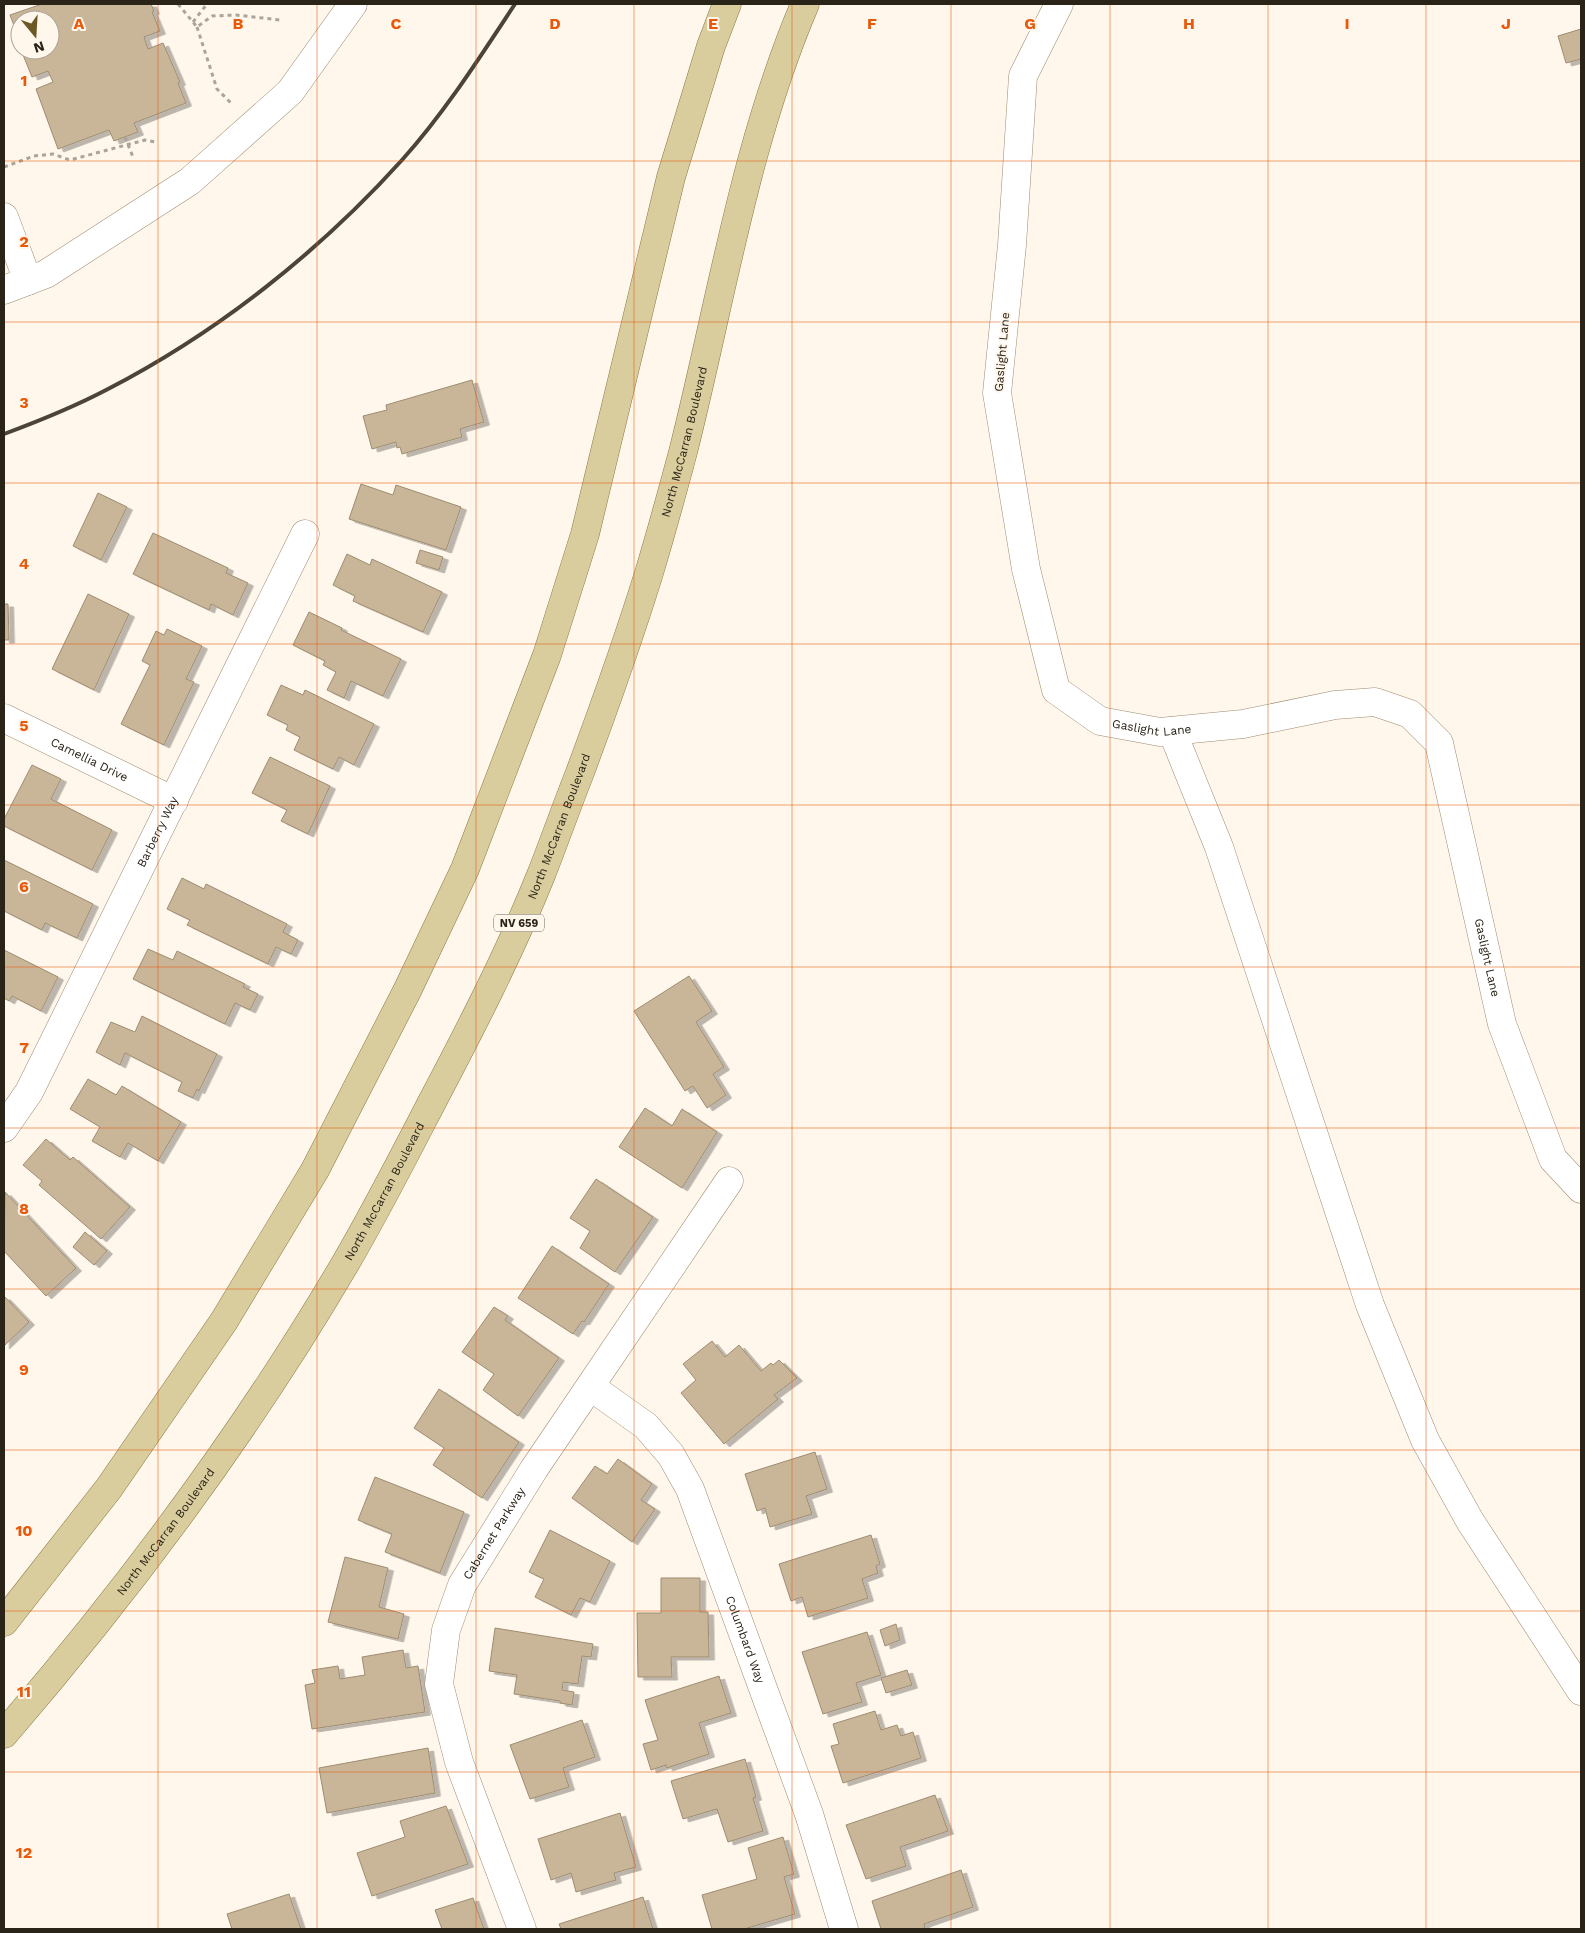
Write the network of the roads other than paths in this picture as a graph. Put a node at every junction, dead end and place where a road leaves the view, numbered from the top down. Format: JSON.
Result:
{"nodes":[{"id":1,"x":353,"y":4,"type":"edge"},
{"id":2,"x":727,"y":4,"type":"edge"},
{"id":3,"x":805,"y":4,"type":"edge"},
{"id":4,"x":1059,"y":4,"type":"edge"},
{"id":5,"x":4,"y":217,"type":"edge"},
{"id":6,"x":16,"y":285,"type":"edge"},
{"id":7,"x":306,"y":534,"type":"dead end"},
{"id":8,"x":4,"y":718,"type":"edge"},
{"id":9,"x":1172,"y":731,"type":"junction"},
{"id":10,"x":174,"y":801,"type":"junction"},
{"id":11,"x":4,"y":1128,"type":"edge"},
{"id":12,"x":729,"y":1181,"type":"dead end"},
{"id":13,"x":1581,"y":1189,"type":"edge"},
{"id":14,"x":590,"y":1387,"type":"junction"},
{"id":15,"x":4,"y":1622,"type":"edge"},
{"id":16,"x":1581,"y":1691,"type":"edge"},
{"id":17,"x":4,"y":1734,"type":"edge"},
{"id":18,"x":522,"y":1929,"type":"edge"},
{"id":19,"x":844,"y":1929,"type":"edge"}],
"edges":[{"from":1,"to":6,"type":"street"},
{"from":2,"to":15,"type":"main road"},
{"from":3,"to":17,"type":"main road","name":"North McCarran Boulevard","number":"NV 659"},
{"from":4,"to":9,"type":"street","name":"Gaslight Lane"},
{"from":5,"to":6,"type":"street"},
{"from":7,"to":10,"type":"street","name":"Barberry Way"},
{"from":8,"to":10,"type":"street","name":"Camellia Drive"},
{"from":9,"to":13,"type":"street","name":"Gaslight Lane"},
{"from":9,"to":16,"type":"street"},
{"from":10,"to":11,"type":"street","name":"Barberry Way"},
{"from":12,"to":14,"type":"street","name":"Cabernet Parkway"},
{"from":14,"to":18,"type":"street","name":"Cabernet Parkway"},
{"from":14,"to":19,"type":"street","name":"Columbard Way"}]}
